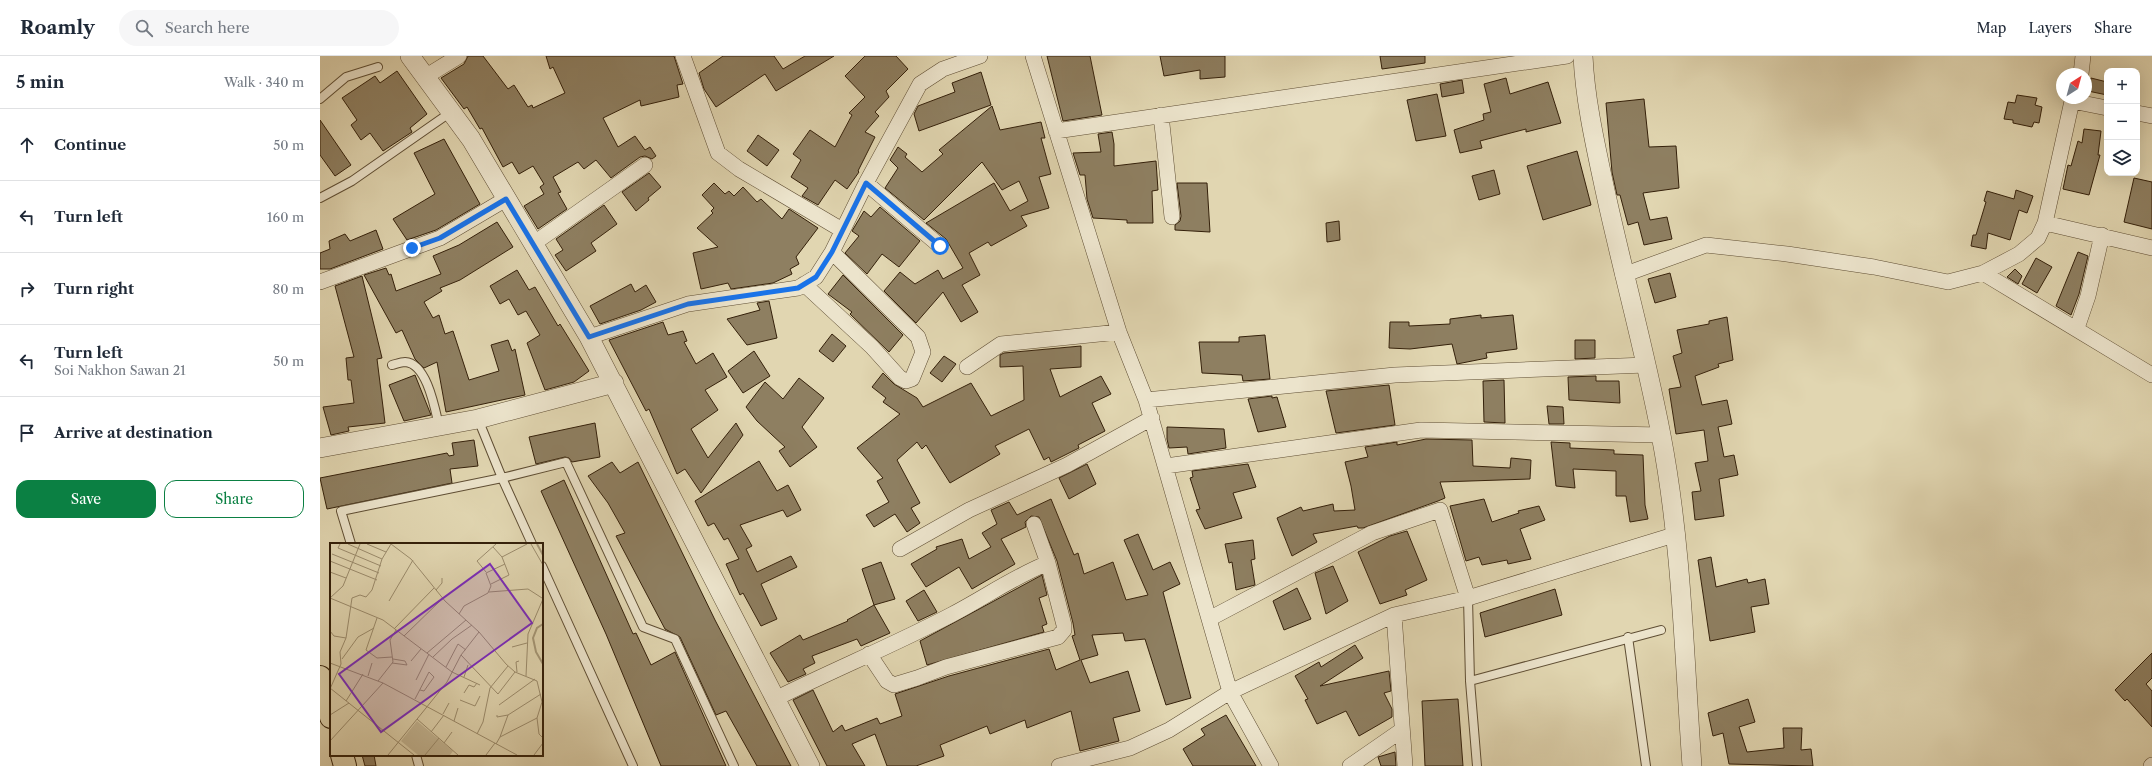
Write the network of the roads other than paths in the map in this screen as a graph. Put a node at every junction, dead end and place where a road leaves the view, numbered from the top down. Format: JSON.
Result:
{"nodes":[{"id":1,"x":410,"y":56,"type":"edge"},
{"id":2,"x":459,"y":56,"type":"edge"},
{"id":3,"x":683,"y":56,"type":"edge"},
{"id":4,"x":980,"y":56,"type":"edge"},
{"id":5,"x":1033,"y":56,"type":"edge"},
{"id":6,"x":1567,"y":56,"type":"edge"},
{"id":7,"x":1583,"y":56,"type":"edge"},
{"id":8,"x":2083,"y":56,"type":"edge"},
{"id":9,"x":378,"y":67,"type":"dead end"},
{"id":10,"x":2082,"y":68,"type":"edge"},
{"id":11,"x":425,"y":77,"type":"junction"},
{"id":12,"x":320,"y":99,"type":"edge"},
{"id":13,"x":2071,"y":104,"type":"edge"},
{"id":14,"x":2092,"y":104,"type":"edge"},
{"id":15,"x":2104,"y":107,"type":"edge"},
{"id":16,"x":451,"y":112,"type":"junction"},
{"id":17,"x":2140,"y":114,"type":"edge"},
{"id":18,"x":1161,"y":115,"type":"junction"},
{"id":19,"x":2152,"y":116,"type":"edge"},
{"id":20,"x":1056,"y":130,"type":"junction"},
{"id":21,"x":646,"y":166,"type":"dead end"},
{"id":22,"x":866,"y":183,"type":"junction"},
{"id":23,"x":320,"y":198,"type":"edge"},
{"id":24,"x":506,"y":199,"type":"junction"},
{"id":25,"x":1172,"y":217,"type":"dead end"},
{"id":26,"x":2045,"y":223,"type":"junction"},
{"id":27,"x":842,"y":230,"type":"junction"},
{"id":28,"x":2102,"y":235,"type":"junction"},
{"id":29,"x":533,"y":244,"type":"junction"},
{"id":30,"x":940,"y":246,"type":"dead end"},
{"id":31,"x":2152,"y":248,"type":"edge"},
{"id":32,"x":832,"y":252,"type":"junction"},
{"id":33,"x":1983,"y":273,"type":"junction"},
{"id":34,"x":1623,"y":275,"type":"junction"},
{"id":35,"x":320,"y":282,"type":"edge"},
{"id":36,"x":804,"y":284,"type":"junction"},
{"id":37,"x":2077,"y":328,"type":"junction"},
{"id":38,"x":1119,"y":332,"type":"junction"},
{"id":39,"x":589,"y":337,"type":"junction"},
{"id":40,"x":1646,"y":364,"type":"junction"},
{"id":41,"x":392,"y":365,"type":"dead end"},
{"id":42,"x":967,"y":367,"type":"dead end"},
{"id":43,"x":2152,"y":375,"type":"edge"},
{"id":44,"x":614,"y":383,"type":"junction"},
{"id":45,"x":1146,"y":400,"type":"junction"},
{"id":46,"x":1152,"y":418,"type":"junction"},
{"id":47,"x":478,"y":419,"type":"junction"},
{"id":48,"x":439,"y":426,"type":"junction"},
{"id":49,"x":1661,"y":435,"type":"junction"},
{"id":50,"x":320,"y":448,"type":"edge"},
{"id":51,"x":1166,"y":466,"type":"junction"},
{"id":52,"x":502,"y":478,"type":"junction"},
{"id":53,"x":1034,"y":524,"type":"dead end"},
{"id":54,"x":1677,"y":534,"type":"junction"},
{"id":55,"x":351,"y":543,"type":"edge"},
{"id":56,"x":532,"y":543,"type":"edge"},
{"id":57,"x":900,"y":549,"type":"dead end"},
{"id":58,"x":1048,"y":563,"type":"junction"},
{"id":59,"x":543,"y":568,"type":"edge"},
{"id":60,"x":1468,"y":598,"type":"junction"},
{"id":61,"x":1394,"y":615,"type":"junction"},
{"id":62,"x":1209,"y":619,"type":"junction"},
{"id":63,"x":1661,"y":630,"type":"dead end"},
{"id":64,"x":1628,"y":637,"type":"junction"},
{"id":65,"x":869,"y":654,"type":"junction"},
{"id":66,"x":320,"y":677,"type":"edge"},
{"id":67,"x":1470,"y":681,"type":"junction"},
{"id":68,"x":1230,"y":692,"type":"junction"},
{"id":69,"x":775,"y":699,"type":"junction"},
{"id":70,"x":330,"y":713,"type":"edge"},
{"id":71,"x":1402,"y":730,"type":"junction"},
{"id":72,"x":342,"y":756,"type":"edge"},
{"id":73,"x":416,"y":756,"type":"edge"},
{"id":74,"x":345,"y":766,"type":"edge"},
{"id":75,"x":419,"y":766,"type":"edge"},
{"id":76,"x":633,"y":766,"type":"edge"},
{"id":77,"x":734,"y":766,"type":"edge"},
{"id":78,"x":810,"y":766,"type":"edge"},
{"id":79,"x":1059,"y":766,"type":"edge"},
{"id":80,"x":1271,"y":766,"type":"edge"},
{"id":81,"x":1350,"y":766,"type":"edge"},
{"id":82,"x":1405,"y":766,"type":"edge"},
{"id":83,"x":1477,"y":766,"type":"edge"},
{"id":84,"x":1646,"y":766,"type":"edge"},
{"id":85,"x":1692,"y":766,"type":"edge"}],
"edges":[{"from":1,"to":11,"type":"street"},
{"from":2,"to":11,"type":"street"},
{"from":3,"to":27,"type":"street"},
{"from":4,"to":22,"type":"street"},
{"from":5,"to":20,"type":"street"},
{"from":6,"to":18,"type":"street"},
{"from":7,"to":34,"type":"street"},
{"from":8,"to":10,"type":"street"},
{"from":9,"to":12,"type":"lane"},
{"from":11,"to":16,"type":"street"},
{"from":13,"to":26,"type":"street"},
{"from":14,"to":15,"type":"street"},
{"from":16,"to":23,"type":"lane"},
{"from":16,"to":24,"type":"street"},
{"from":17,"to":19,"type":"street"},
{"from":18,"to":20,"type":"street"},
{"from":18,"to":25,"type":"street"},
{"from":20,"to":38,"type":"street"},
{"from":21,"to":29,"type":"street"},
{"from":22,"to":27,"type":"street"},
{"from":22,"to":30,"type":"street"},
{"from":24,"to":29,"type":"street"},
{"from":24,"to":35,"type":"street"},
{"from":26,"to":28,"type":"street"},
{"from":26,"to":33,"type":"street"},
{"from":27,"to":32,"type":"street"},
{"from":28,"to":31,"type":"street"},
{"from":28,"to":37,"type":"street"},
{"from":29,"to":39,"type":"street"},
{"from":32,"to":36,"type":"street"},
{"from":32,"to":36,"type":"street"},
{"from":33,"to":34,"type":"street"},
{"from":33,"to":37,"type":"street"},
{"from":34,"to":40,"type":"street"},
{"from":36,"to":39,"type":"street"},
{"from":37,"to":43,"type":"street"},
{"from":38,"to":42,"type":"street"},
{"from":38,"to":45,"type":"street"},
{"from":39,"to":44,"type":"street"},
{"from":40,"to":45,"type":"street"},
{"from":40,"to":49,"type":"street"},
{"from":41,"to":48,"type":"lane"},
{"from":44,"to":47,"type":"street"},
{"from":44,"to":69,"type":"street"},
{"from":45,"to":46,"type":"street"},
{"from":46,"to":51,"type":"street"},
{"from":46,"to":57,"type":"street"},
{"from":47,"to":48,"type":"street"},
{"from":47,"to":52,"type":"lane"},
{"from":48,"to":50,"type":"street"},
{"from":49,"to":51,"type":"street"},
{"from":49,"to":54,"type":"street"},
{"from":51,"to":62,"type":"street"},
{"from":52,"to":55,"type":"lane"},
{"from":52,"to":56,"type":"lane"},
{"from":52,"to":77,"type":"lane"},
{"from":53,"to":58,"type":"street"},
{"from":54,"to":60,"type":"street"},
{"from":54,"to":85,"type":"street"},
{"from":58,"to":65,"type":"street"},
{"from":58,"to":65,"type":"street"},
{"from":59,"to":76,"type":"lane"},
{"from":60,"to":61,"type":"street"},
{"from":60,"to":62,"type":"street"},
{"from":60,"to":67,"type":"lane"},
{"from":61,"to":68,"type":"street"},
{"from":61,"to":71,"type":"street"},
{"from":62,"to":68,"type":"street"},
{"from":63,"to":64,"type":"lane"},
{"from":64,"to":67,"type":"lane"},
{"from":64,"to":84,"type":"lane"},
{"from":65,"to":69,"type":"street"},
{"from":66,"to":70,"type":"main road"},
{"from":67,"to":83,"type":"lane"},
{"from":68,"to":79,"type":"street"},
{"from":68,"to":80,"type":"street"},
{"from":69,"to":78,"type":"street"},
{"from":71,"to":81,"type":"street"},
{"from":71,"to":82,"type":"street"},
{"from":72,"to":74,"type":"main road"},
{"from":73,"to":75,"type":"lane"}]}
